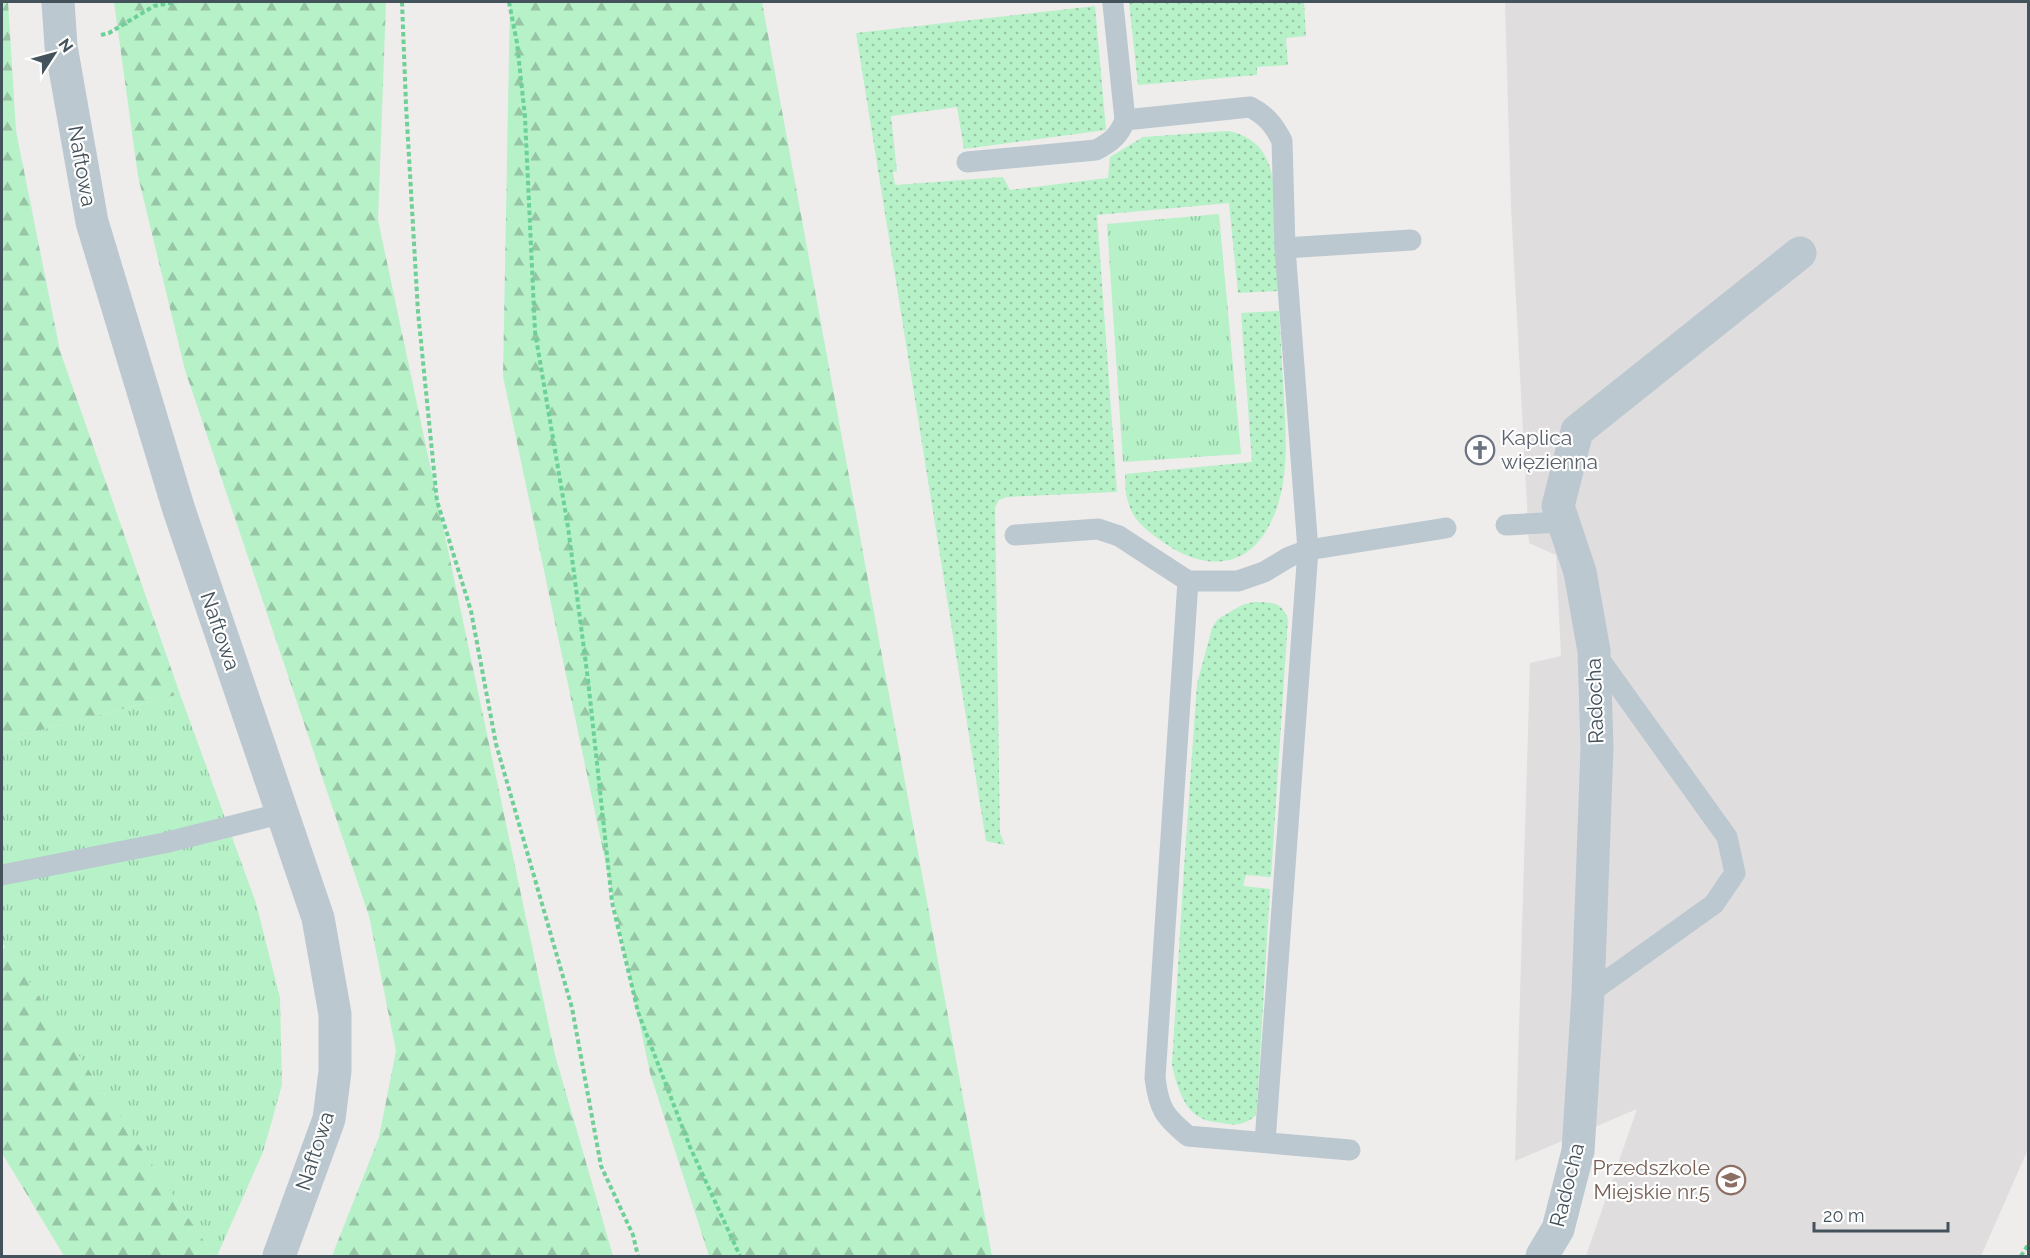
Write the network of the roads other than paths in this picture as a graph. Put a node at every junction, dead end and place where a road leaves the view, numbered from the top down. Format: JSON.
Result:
{"nodes":[{"id":1,"x":58,"y":2,"type":"edge"},
{"id":2,"x":1113,"y":4,"type":"dead end"},
{"id":3,"x":1125,"y":120,"type":"junction"},
{"id":4,"x":967,"y":162,"type":"dead end"},
{"id":5,"x":1411,"y":240,"type":"dead end"},
{"id":6,"x":1285,"y":248,"type":"junction"},
{"id":7,"x":1800,"y":253,"type":"dead end"},
{"id":8,"x":1563,"y":522,"type":"junction"},
{"id":9,"x":1506,"y":525,"type":"dead end"},
{"id":10,"x":1446,"y":528,"type":"dead end"},
{"id":11,"x":1015,"y":535,"type":"dead end"},
{"id":12,"x":1308,"y":550,"type":"junction"},
{"id":13,"x":1188,"y":581,"type":"junction"},
{"id":14,"x":1594,"y":651,"type":"junction"},
{"id":15,"x":283,"y":813,"type":"junction"},
{"id":16,"x":2,"y":874,"type":"edge"},
{"id":17,"x":1588,"y":994,"type":"junction"},
{"id":18,"x":1265,"y":1142,"type":"junction"},
{"id":19,"x":1350,"y":1150,"type":"dead end"},
{"id":20,"x":279,"y":1257,"type":"edge"},
{"id":21,"x":1542,"y":1257,"type":"edge"}],
"edges":[{"from":1,"to":15,"type":"street","name":"Naftowa"},
{"from":2,"to":3,"type":"lane"},
{"from":3,"to":4,"type":"lane"},
{"from":3,"to":6,"type":"lane"},
{"from":5,"to":6,"type":"lane"},
{"from":6,"to":12,"type":"lane"},
{"from":7,"to":8,"type":"street","name":"Radocha"},
{"from":8,"to":9,"type":"lane"},
{"from":8,"to":14,"type":"street","name":"Radocha"},
{"from":10,"to":12,"type":"lane"},
{"from":11,"to":13,"type":"lane"},
{"from":12,"to":13,"type":"lane"},
{"from":12,"to":18,"type":"lane"},
{"from":13,"to":18,"type":"lane"},
{"from":14,"to":17,"type":"street","name":"Radocha"},
{"from":14,"to":17,"type":"lane"},
{"from":15,"to":16,"type":"lane"},
{"from":15,"to":20,"type":"street","name":"Naftowa"},
{"from":17,"to":21,"type":"street","name":"Radocha"},
{"from":18,"to":19,"type":"lane"}]}
